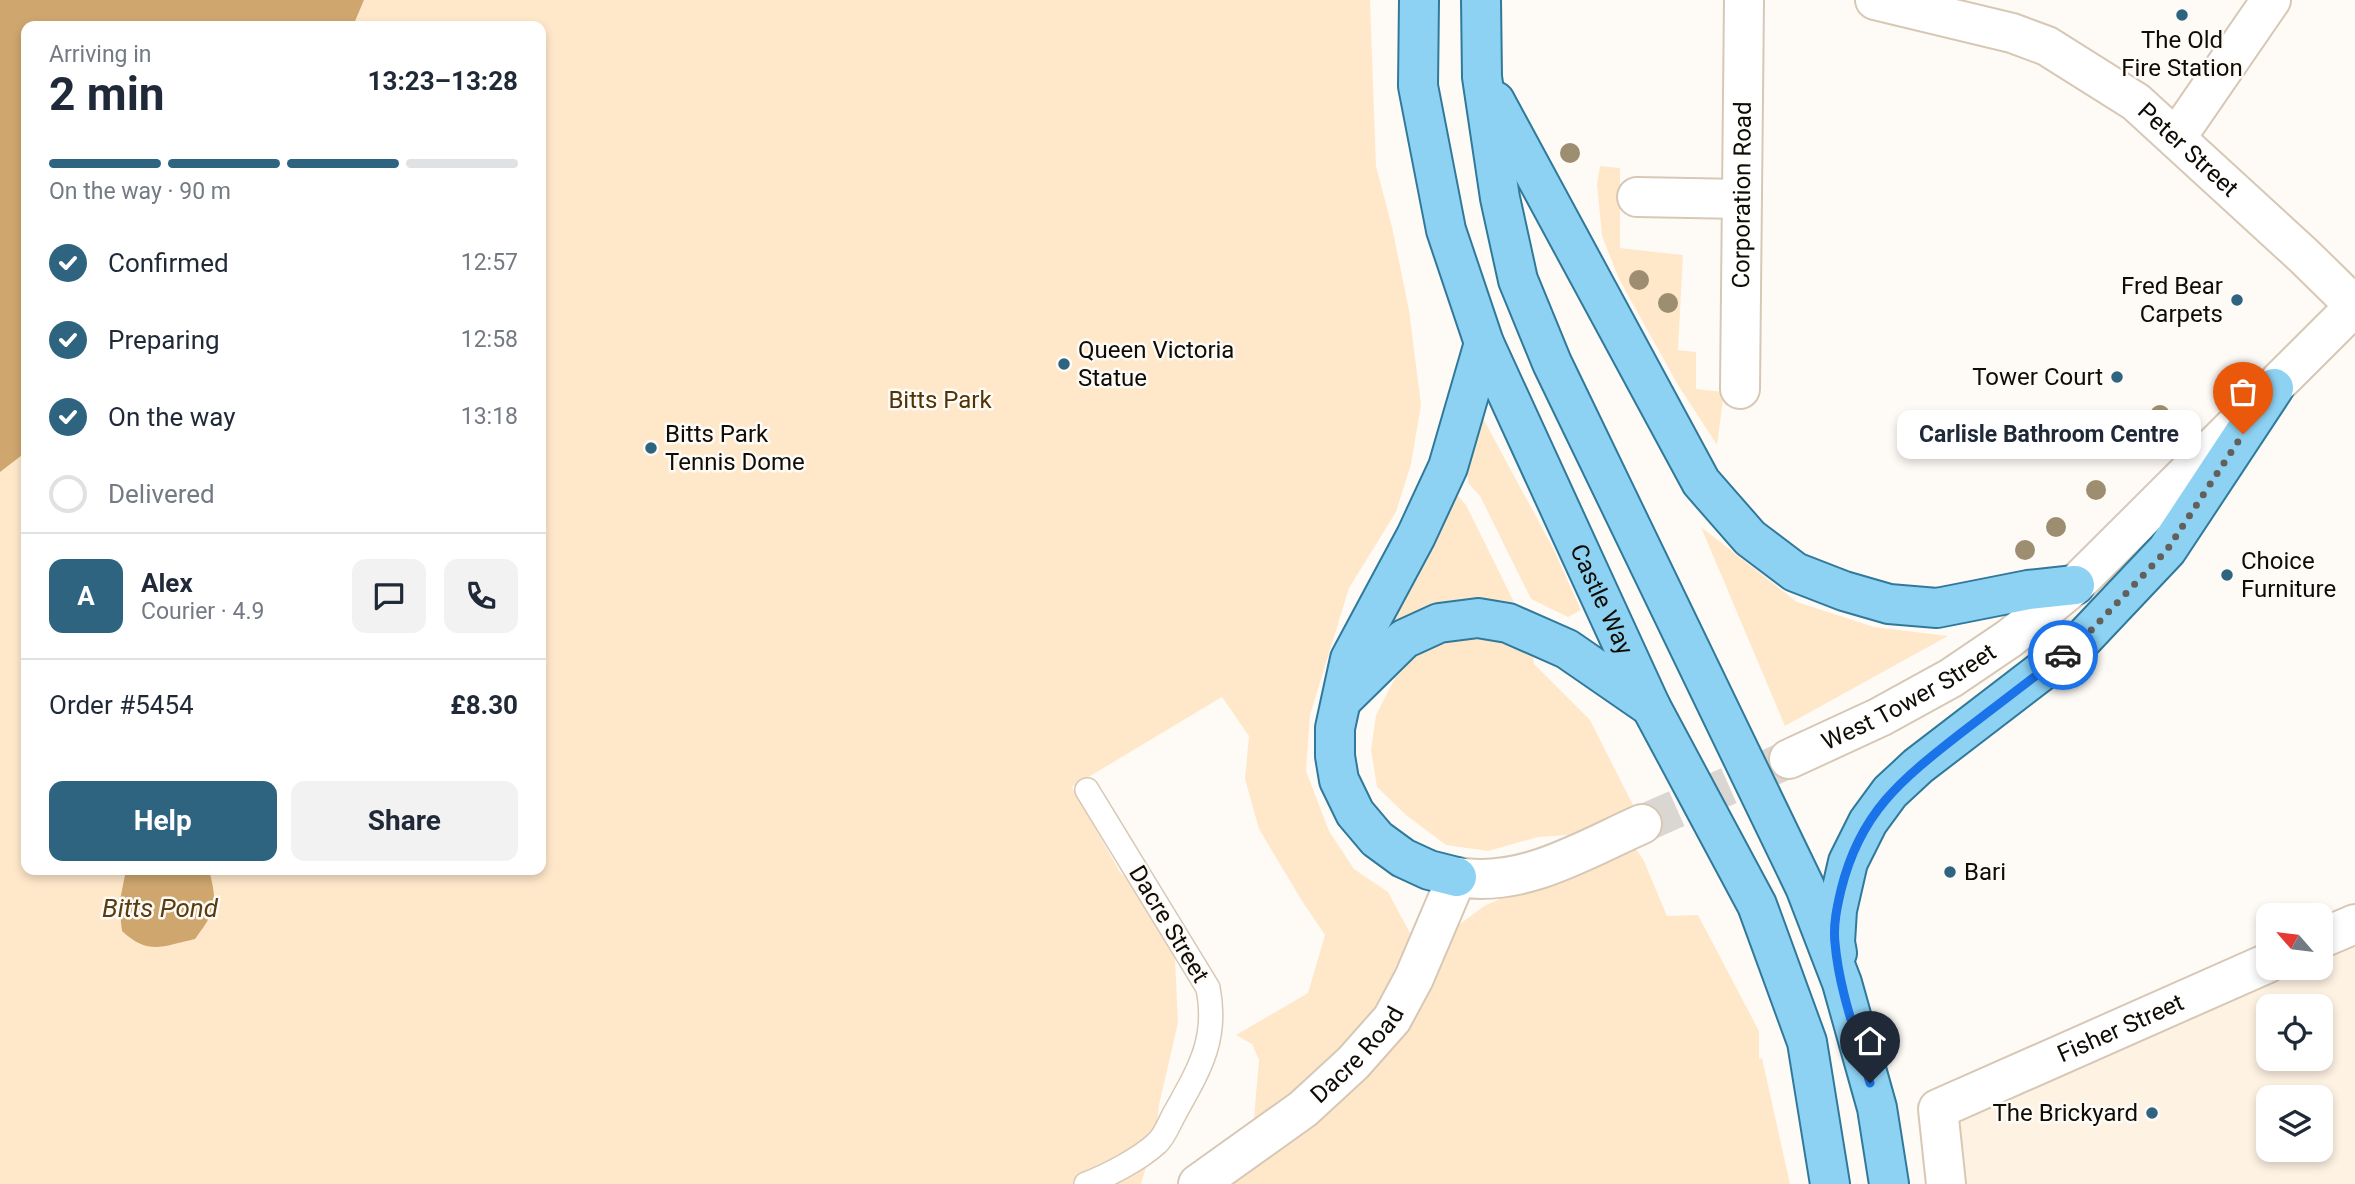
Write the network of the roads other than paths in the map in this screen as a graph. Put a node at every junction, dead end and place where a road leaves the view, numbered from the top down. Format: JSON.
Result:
{"nodes":[{"id":1,"x":1419,"y":0,"type":"edge"},
{"id":2,"x":1481,"y":0,"type":"edge"},
{"id":3,"x":1744,"y":0,"type":"edge"},
{"id":4,"x":1875,"y":0,"type":"edge"},
{"id":5,"x":2271,"y":0,"type":"edge"},
{"id":6,"x":1482,"y":77,"type":"junction"},
{"id":7,"x":2176,"y":138,"type":"junction"},
{"id":8,"x":1637,"y":197,"type":"dead end"},
{"id":9,"x":1741,"y":199,"type":"junction"},
{"id":10,"x":2352,"y":314,"type":"edge"},
{"id":11,"x":1485,"y":344,"type":"junction"},
{"id":12,"x":2274,"y":388,"type":"junction"},
{"id":13,"x":1740,"y":389,"type":"dead end"},
{"id":14,"x":2075,"y":585,"type":"junction"},
{"id":15,"x":1343,"y":699,"type":"junction"},
{"id":16,"x":1651,"y":707,"type":"junction"},
{"id":17,"x":1789,"y":759,"type":"tunnel mouth"},
{"id":18,"x":1087,"y":790,"type":"dead end"},
{"id":19,"x":1642,"y":824,"type":"tunnel mouth"},
{"id":20,"x":1457,"y":877,"type":"junction"},
{"id":21,"x":2355,"y":924,"type":"edge"},
{"id":22,"x":2333,"y":933,"type":"edge"},
{"id":23,"x":2256,"y":967,"type":"edge"},
{"id":24,"x":1842,"y":983,"type":"junction"},
{"id":25,"x":1086,"y":1184,"type":"edge"},
{"id":26,"x":1198,"y":1184,"type":"edge"},
{"id":27,"x":1830,"y":1184,"type":"edge"},
{"id":28,"x":1889,"y":1184,"type":"edge"},
{"id":29,"x":1946,"y":1184,"type":"edge"}],
"edges":[{"from":1,"to":11,"type":"main road","name":"Castle Way"},
{"from":2,"to":6,"type":"main road"},
{"from":3,"to":9,"type":"street","name":"Corporation Road"},
{"from":4,"to":7,"type":"street","name":"Peter Street"},
{"from":5,"to":7,"type":"street"},
{"from":6,"to":14,"type":"main road"},
{"from":6,"to":24,"type":"main road"},
{"from":7,"to":10,"type":"street","name":"Peter Street"},
{"from":8,"to":9,"type":"street"},
{"from":9,"to":13,"type":"street","name":"Corporation Road"},
{"from":10,"to":12,"type":"street","name":"West Tower Street"},
{"from":11,"to":15,"type":"main road"},
{"from":11,"to":16,"type":"main road","name":"Castle Way"},
{"from":12,"to":14,"type":"street","name":"West Tower Street"},
{"from":12,"to":24,"type":"main road"},
{"from":14,"to":17,"type":"street","name":"West Tower Street"},
{"from":15,"to":16,"type":"main road"},
{"from":15,"to":20,"type":"main road"},
{"from":16,"to":27,"type":"main road","name":"Castle Way"},
{"from":18,"to":25,"type":"lane","name":"Dacre Street"},
{"from":19,"to":20,"type":"street"},
{"from":20,"to":26,"type":"street","name":"Dacre Road"},
{"from":21,"to":22,"type":"street"},
{"from":23,"to":29,"type":"street","name":"Fisher Street"},
{"from":24,"to":28,"type":"main road"}]}
